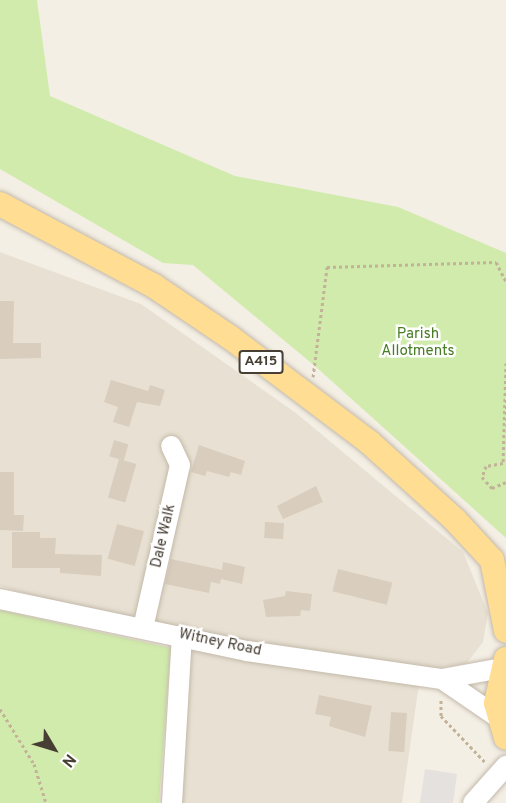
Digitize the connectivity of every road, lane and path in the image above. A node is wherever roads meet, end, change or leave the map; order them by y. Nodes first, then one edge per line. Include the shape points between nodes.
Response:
1 (0, 204) edge
2 (506, 282) edge
3 (506, 363) edge
4 (301, 393) junction
5 (171, 446) dead end
6 (503, 463) junction
7 (506, 469) edge
8 (506, 482) edge
9 (499, 565) edge
10 (0, 599) edge
11 (143, 628) junction
12 (506, 630) edge
13 (182, 635) junction
14 (504, 663) edge
15 (442, 680) junction
16 (0, 709) edge
17 (502, 728) edge
18 (502, 771) edge
19 (46, 803) edge
20 (172, 803) edge
21 (473, 803) edge

1 - 4 main road, A415 via 154,286
2 - 4 path via 496,262 327,267 314,376
3 - 6 path
4 - 9 main road, A415 via 369,442
5 - 11 street, Dale Walk via 180,465
6 - 7 path
6 - 8 path via 486,466 482,477 492,488
9 - 12 main road, A415
10 - 11 street, Witney Road
11 - 13 street, Witney Road
13 - 15 street, Witney Road via 247,651
13 - 20 street
14 - 15 street, Witney Road
14 - 17 main road via 497,688
15 - 17 street, Witney Road
15 - 18 path via 441,716
16 - 19 path via 34,764
18 - 21 street

